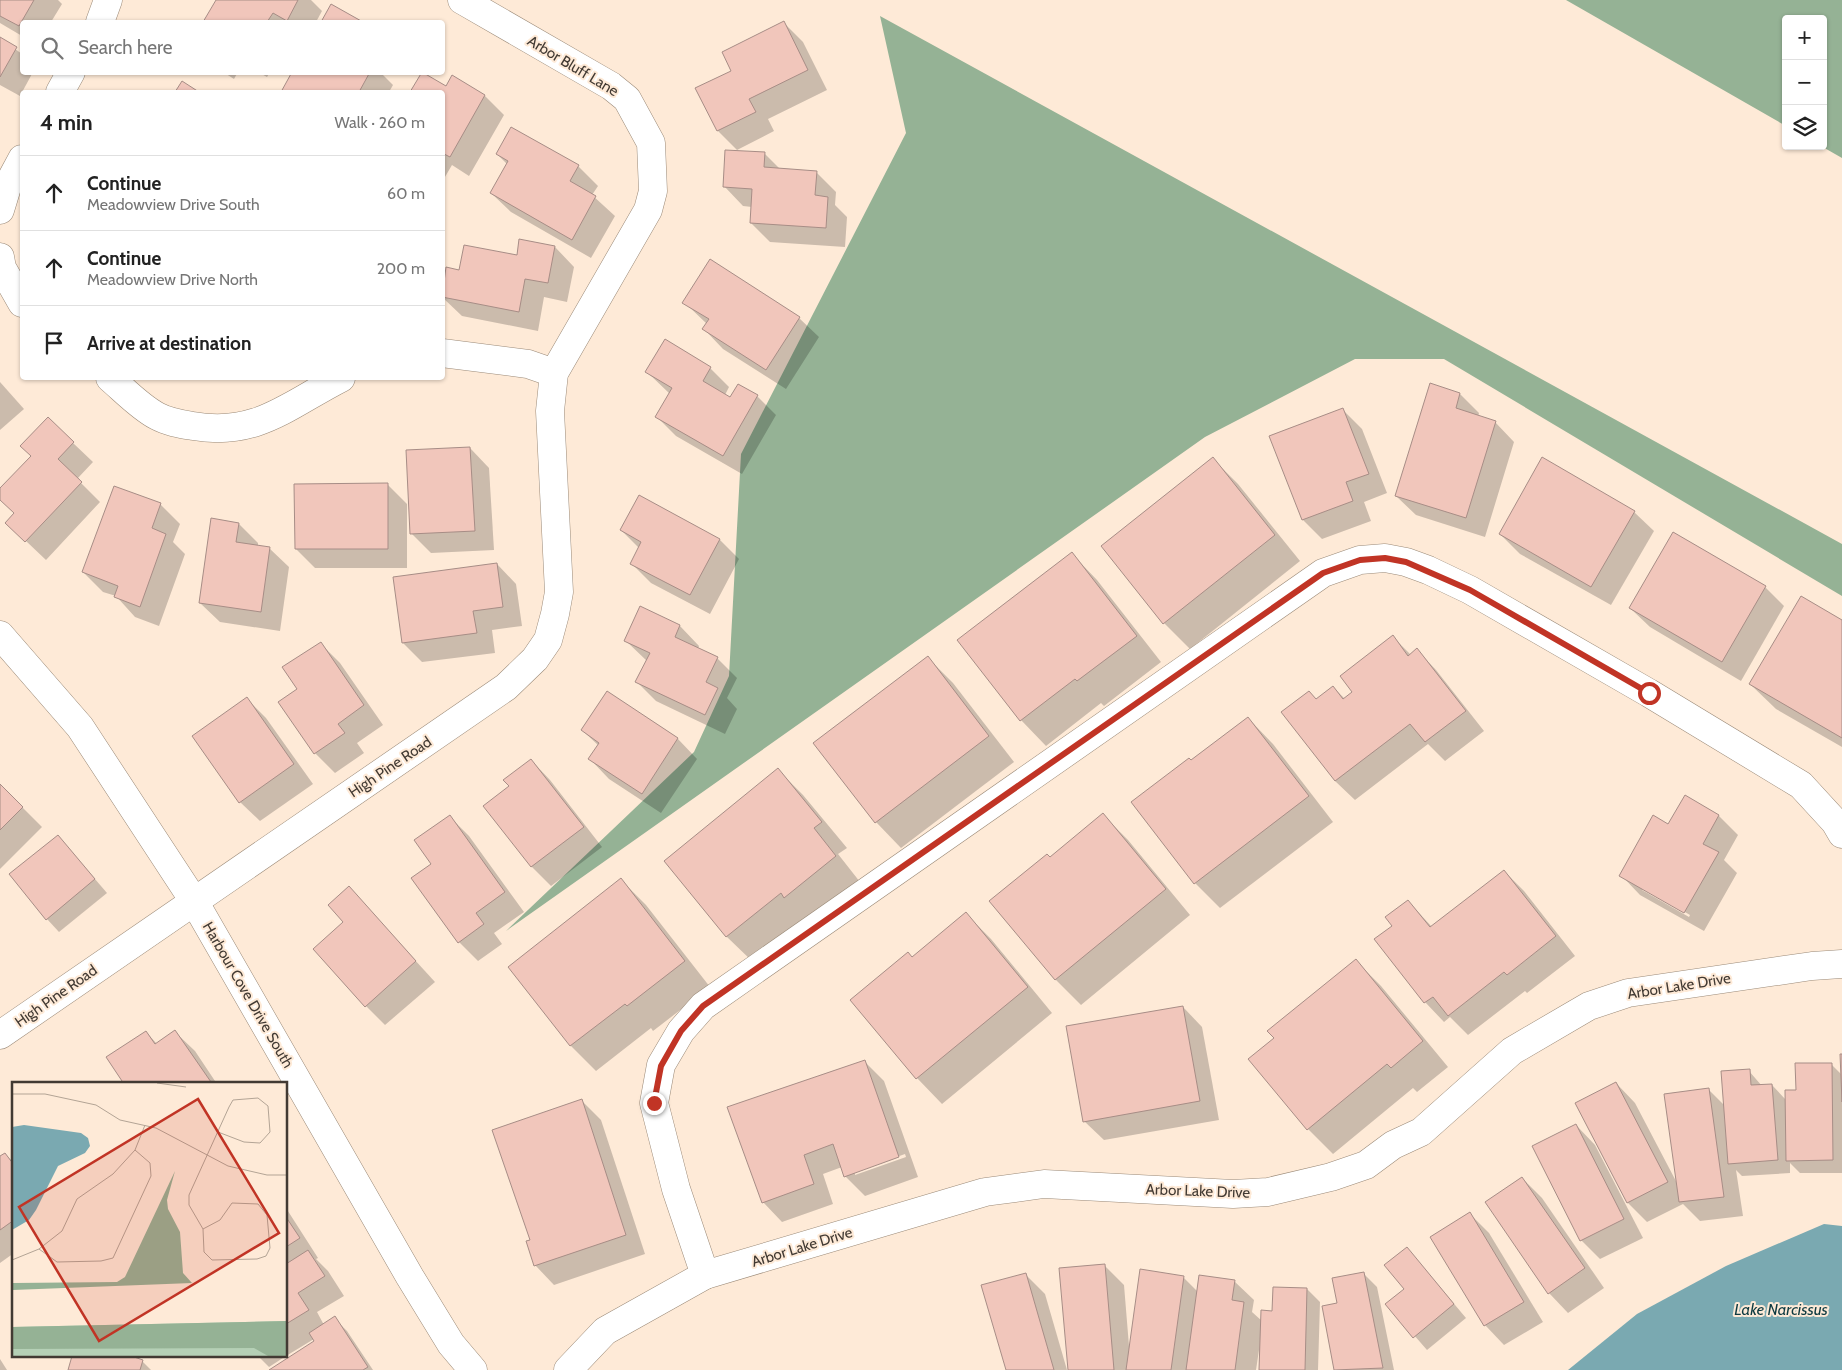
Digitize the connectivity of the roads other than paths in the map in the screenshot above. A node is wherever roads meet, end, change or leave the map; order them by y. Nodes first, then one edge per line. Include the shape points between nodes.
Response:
1 (108, 0) edge
2 (462, 0) edge
3 (101, 20) edge
4 (69, 75) edge
5 (61, 90) edge
6 (20, 163) edge
7 (0, 210) edge
8 (0, 257) edge
9 (20, 300) edge
10 (445, 354) edge
11 (554, 373) junction
12 (112, 380) edge
13 (336, 380) edge
14 (0, 635) edge
15 (1842, 834) edge
16 (194, 901) junction
17 (1842, 964) edge
18 (0, 1035) edge
19 (706, 1275) junction
20 (473, 1370) edge
21 (568, 1370) edge

1 - 3 street
2 - 11 street, Arbor Bluff Lane via 611,86 627,99 651,143 653,191 648,210
4 - 5 street
6 - 7 street via 7,187
8 - 9 street via 2,268
10 - 11 street via 528,364
11 - 16 street, High Pine Road via 550,450 559,592 548,640 535,659 506,687
12 - 13 street via 156,416 216,430 261,421
14 - 16 street, Harbour Cove Drive South via 80,727
15 - 19 street via 1801,785 1470,590 1406,562 1385,558 1360,560 1323,573 703,1006 681,1031 661,1066 654,1103 676,1189
16 - 18 street, High Pine Road
16 - 20 street, Harbour Cove Drive South via 410,1276 451,1344
17 - 19 street, Arbor Lake Drive via 1628,992 1589,1006 1512,1051 1421,1132 1366,1165 1331,1177 1268,1192 1044,1184 985,1192
19 - 21 street, Arbor Lake Drive via 605,1331

